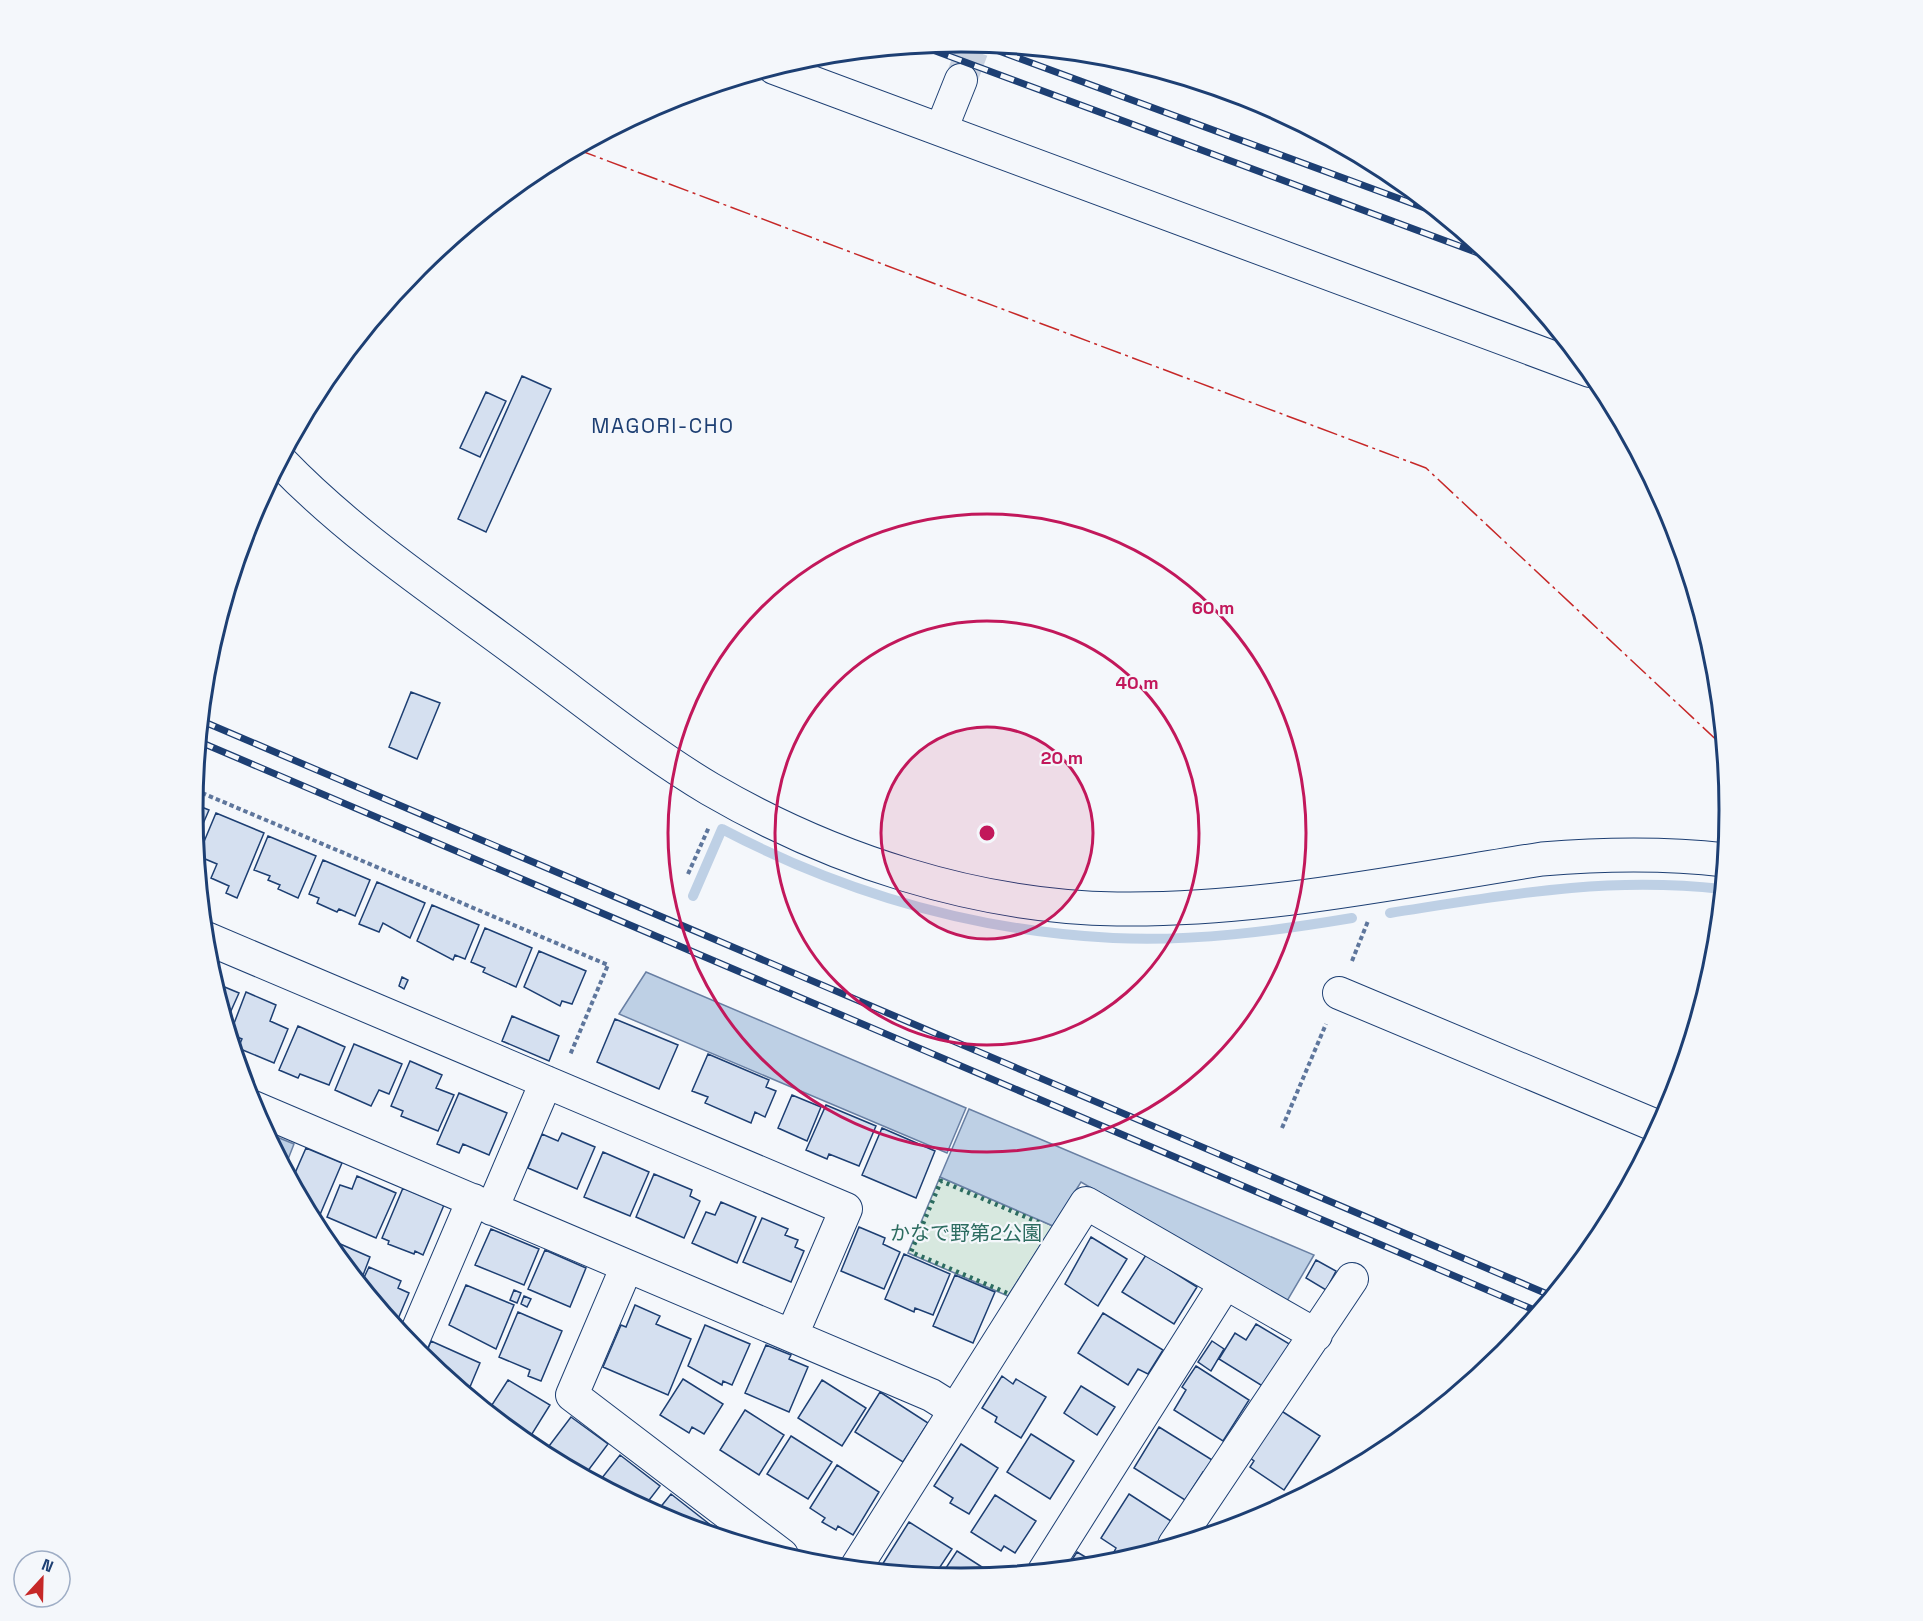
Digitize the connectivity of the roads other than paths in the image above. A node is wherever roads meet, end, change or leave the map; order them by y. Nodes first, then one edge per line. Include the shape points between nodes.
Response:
1 (787, 73) edge
2 (961, 81) tunnel mouth
3 (940, 130) junction
4 (1575, 365) edge
5 (286, 467) edge
6 (1718, 859) edge
7 (215, 942) edge
8 (1339, 993) dead end
9 (551, 1084) junction
10 (266, 1113) edge
11 (1651, 1124) edge
12 (482, 1204) junction
13 (627, 1266) junction
14 (1352, 1279) dead end
15 (1225, 1284) junction
16 (416, 1335) edge
17 (792, 1335) junction
18 (1316, 1335) junction
19 (955, 1410) junction
20 (1180, 1536) edge
21 (767, 1543) edge
22 (860, 1561) edge
23 (1049, 1563) edge

1 - 3 street
2 - 3 street
3 - 4 street
5 - 6 street via 391,557 664,760 725,797 804,837 905,873 1009,898 1115,909 1257,903 1590,855 1685,855
7 - 9 street
8 - 11 street
9 - 12 street
9 - 17 street via 846,1209
10 - 12 street
12 - 13 street
12 - 16 street
13 - 17 street
13 - 21 street via 572,1395
14 - 18 street
15 - 18 street
15 - 19 street via 1086,1203
15 - 23 street
17 - 19 street via 931,1395
18 - 20 street
19 - 22 street

